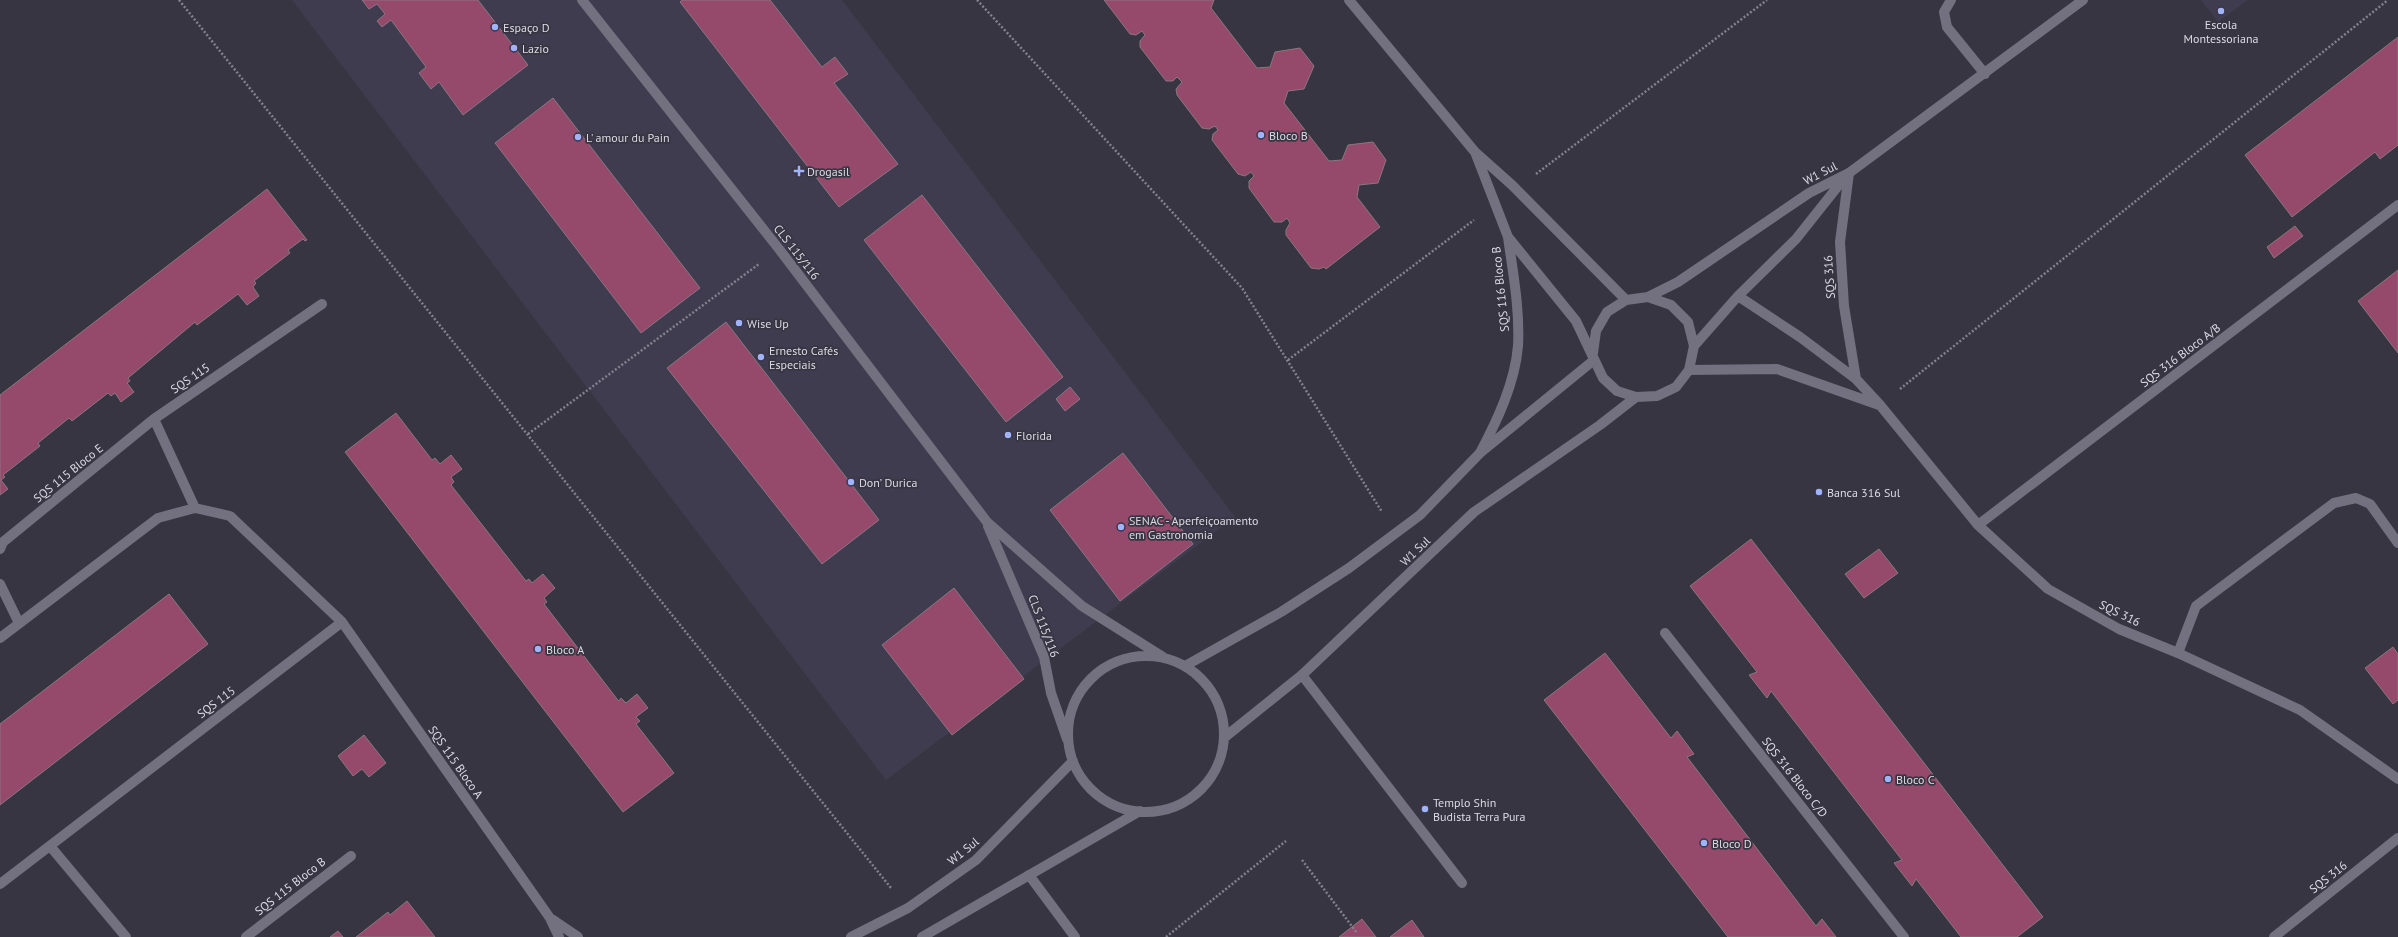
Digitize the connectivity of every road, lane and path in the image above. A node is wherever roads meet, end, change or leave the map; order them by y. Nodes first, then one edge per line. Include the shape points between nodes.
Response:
1 (180, 0) edge
2 (582, 0) edge
3 (978, 0) edge
4 (1349, 0) edge
5 (1951, 0) edge
6 (2083, 0) edge
7 (2388, 0) edge
8 (1985, 74) junction
9 (1475, 152) junction
10 (1849, 173) junction
11 (2398, 205) edge
12 (1508, 236) junction
13 (779, 249) junction
14 (1738, 296) junction
15 (1648, 297) junction
16 (1626, 300) junction
17 (322, 304) dead end
18 (1694, 346) junction
19 (1594, 357) junction
20 (1689, 370) junction
21 (1856, 379) junction
22 (1636, 397) junction
23 (1880, 405) junction
24 (154, 419) junction
25 (528, 434) junction
26 (1480, 453) junction
27 (195, 508) junction
28 (987, 522) junction
29 (1978, 525) junction
30 (1395, 534) junction
31 (2398, 542) edge
32 (0, 549) edge
33 (0, 584) edge
34 (342, 622) junction
35 (19, 623) junction
36 (1665, 633) dead end
37 (0, 638) edge
38 (2178, 653) junction
39 (1163, 658) junction
40 (1184, 666) junction
41 (1302, 675) junction
42 (1225, 737) junction
43 (1068, 743) junction
44 (1073, 761) junction
45 (2398, 779) edge
46 (1140, 811) junction
47 (2398, 838) edge
48 (1286, 842) dead end
49 (50, 846) junction
50 (351, 856) dead end
51 (1302, 860) dead end
52 (1029, 875) junction
53 (1462, 883) dead end
54 (0, 884) edge
55 (908, 908) junction
56 (550, 918) junction
57 (1357, 933) dead end
58 (126, 937) edge
59 (246, 937) edge
60 (559, 937) edge
61 (578, 937) edge
62 (851, 937) edge
63 (922, 937) edge
64 (1075, 937) edge
65 (1166, 937) edge
66 (1904, 937) edge
67 (2274, 937) edge

1 - 25 path
2 - 13 street, CLS 115/116
3 - 30 path via 1242,288
4 - 9 street, SQS 116 Bloco B
5 - 8 street via 1944,12 1947,27
6 - 8 street
7 - 23 path
8 - 10 street
9 - 12 street, SQS 116 Bloco B
9 - 16 street, SQS 116 Bloco B via 1512,185
10 - 14 street, W1 Sul via 1796,239
10 - 15 street, W1 Sul via 1808,193 1678,282
10 - 21 street, SQS 316 via 1840,242 1844,306
11 - 29 street, SQS 316 Bloco A/B
12 - 19 street, SQS 116 Bloco B via 1576,321
12 - 26 street, SQS 116 Bloco B via 1518,320 1518,347 1501,409
13 - 25 path
13 - 28 street, CLS 115/116
14 - 18 street, W1 Sul
14 - 21 street, SQS 316 via 1800,337
15 - 16 street
15 - 18 street via 1671,305 1688,322
16 - 19 street via 1607,312 1596,331
17 - 24 street, SQS 115
18 - 20 street
19 - 22 street via 1603,378 1617,391
19 - 26 street, W1 Sul
20 - 22 street via 1670,390 1657,396
20 - 23 street via 1777,369
21 - 23 street, SQS 316
22 - 41 street, W1 Sul via 1474,512
23 - 29 street, SQS 316
24 - 27 street
24 - 32 street, SQS 115 Bloco E via 3,542
25 - 55 path
26 - 30 street, W1 Sul via 1420,515
27 - 34 street via 230,516
27 - 35 street via 158,518
28 - 39 street, CLS 115/116 via 1082,606
28 - 43 street, CLS 115/116 via 1044,657 1051,693
29 - 38 street, SQS 316 via 2048,589 2119,629
30 - 40 street, W1 Sul via 1349,568 1281,612
31 - 38 street via 2370,504 2356,498 2334,503 2196,606
33 - 35 street
34 - 49 street, SQS 115
34 - 56 street, SQS 115 Bloco A
35 - 37 street
36 - 66 street, SQS 316 Bloco C/D
38 - 45 street, SQS 316 via 2300,710
39 - 40 street
39 - 43 street via 1133,657 1105,667 1083,687 1070,714
40 - 42 street via 1202,679 1215,695 1222,715
41 - 42 street, W1 Sul
41 - 53 street
42 - 46 street via 1217,768 1198,792 1171,808
43 - 44 street, CLS 115/116
44 - 46 street, CLS 115/116 via 1088,787 1111,804
44 - 55 street, W1 Sul via 976,860
46 - 52 street
47 - 67 street, SQS 316
48 - 65 path
49 - 54 street, SQS 115
49 - 58 street
50 - 59 street, SQS 115 Bloco B
51 - 57 path
52 - 63 street
52 - 64 street
55 - 62 street, W1 Sul
56 - 60 street, SQS 115 Bloco A
56 - 61 street, SQS 115 Bloco A

